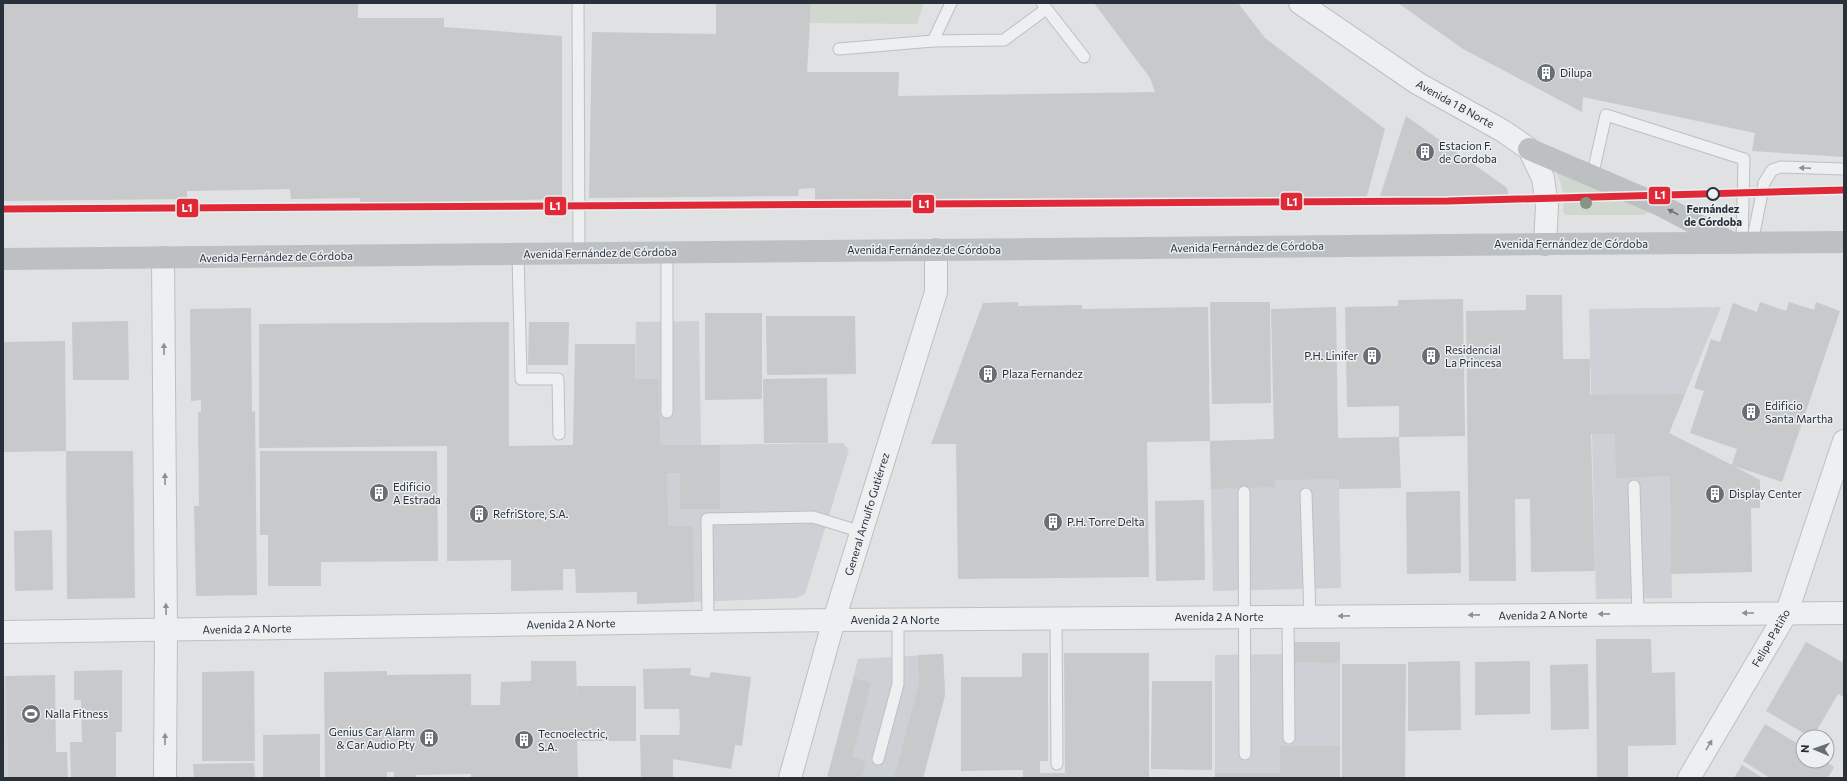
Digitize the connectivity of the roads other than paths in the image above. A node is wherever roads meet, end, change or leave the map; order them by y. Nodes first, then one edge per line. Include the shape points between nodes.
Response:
1 (578, 3) edge
2 (950, 3) edge
3 (1300, 3) edge
4 (1044, 6) edge
5 (933, 41) junction
6 (839, 49) dead end
7 (1084, 57) dead end
8 (1529, 149) junction
9 (1844, 169) edge
10 (1592, 177) junction
11 (1844, 242) edge
12 (1742, 243) junction
13 (1545, 244) junction
14 (936, 250) junction
15 (667, 252) junction
16 (578, 253) junction
17 (518, 254) junction
18 (163, 258) junction
19 (3, 259) edge
20 (667, 412) dead end
21 (559, 434) dead end
22 (1844, 441) edge
23 (1634, 486) dead end
24 (1244, 492) dead end
25 (1306, 494) dead end
26 (862, 532) junction
27 (1787, 612) junction
28 (1844, 613) edge
29 (1638, 614) junction
30 (1245, 617) junction
31 (1288, 617) junction
32 (1310, 617) junction
33 (1056, 619) junction
34 (834, 620) junction
35 (898, 620) junction
36 (708, 622) junction
37 (166, 630) junction
38 (3, 632) edge
39 (1289, 738) dead end
40 (1245, 754) dead end
41 (878, 759) dead end
42 (1057, 764) dead end
43 (165, 778) edge
44 (790, 778) edge
45 (1688, 778) edge

1 - 16 lane
2 - 5 lane
3 - 8 street, Avenida 1 B Norte via 1416,83 1504,131
4 - 5 lane via 1004,40
4 - 7 lane
5 - 6 lane
8 - 10 main road
8 - 13 street, Avenida 1 B Norte via 1543,178 1547,206
9 -> 12 lane via 1781,167 1772,170 1764,183
12 -> 10 main road
10 - 12 lane via 1606,115 1744,159
11 - 12 main road, Avenida Fernández de Córdoba
12 - 13 main road, Avenida Fernández de Córdoba
13 - 14 main road, Avenida Fernández de Córdoba
14 - 15 main road, Avenida Fernández de Córdoba
14 - 26 street, General Arnulfo Gutiérrez via 936,292
15 - 16 main road, Avenida Fernández de Córdoba
15 - 20 lane
16 - 17 main road, Avenida Fernández de Córdoba
17 - 18 main road, Avenida Fernández de Córdoba
17 - 21 lane via 521,379 558,379
18 - 19 main road, Avenida Fernández de Córdoba
37 -> 18 street
22 - 27 street, Felipe Patiño
23 - 29 lane
24 - 30 lane
25 - 32 lane
26 - 34 street, General Arnulfo Gutiérrez
26 - 36 lane via 813,517 707,519
27 - 28 street, Avenida 2 A Norte
27 -> 29 street, Avenida 2 A Norte
45 -> 27 street, Felipe Patiño
29 -> 32 street, Avenida 2 A Norte
30 - 31 street, Avenida 2 A Norte
30 - 33 street, Avenida 2 A Norte
30 - 40 lane
31 - 32 street, Avenida 2 A Norte
31 - 39 lane
33 - 35 street, Avenida 2 A Norte
33 - 42 lane
34 - 35 street, Avenida 2 A Norte
34 - 36 street, Avenida 2 A Norte
34 - 44 street, General Arnulfo Gutiérrez
35 - 41 lane via 898,684
36 - 37 street, Avenida 2 A Norte
37 - 38 street, Avenida 2 A Norte
43 -> 37 street

